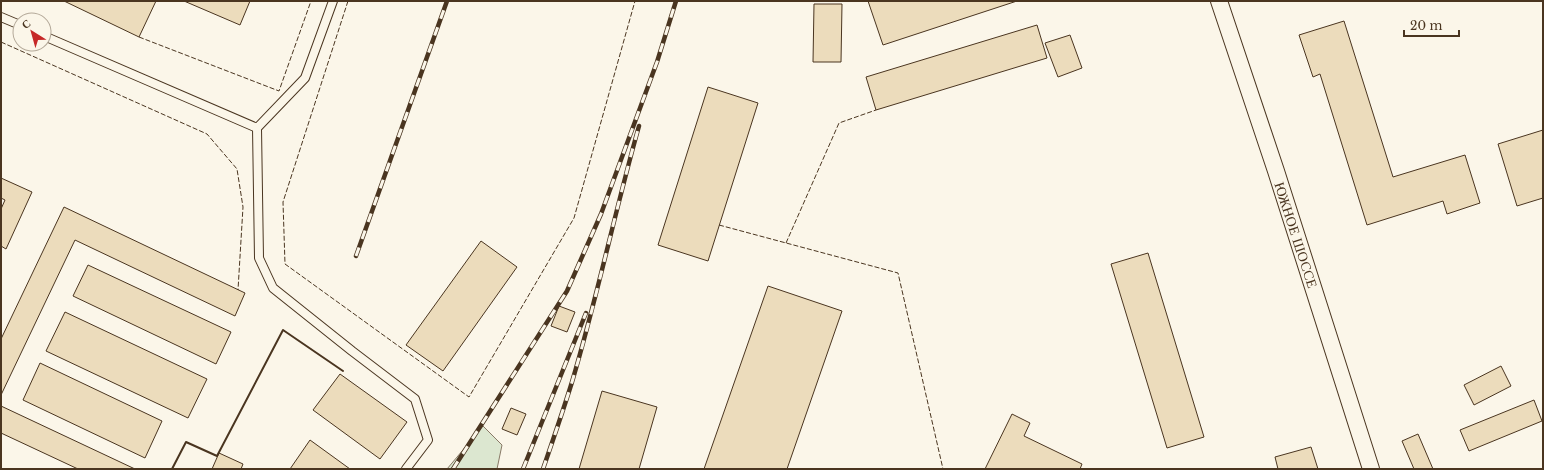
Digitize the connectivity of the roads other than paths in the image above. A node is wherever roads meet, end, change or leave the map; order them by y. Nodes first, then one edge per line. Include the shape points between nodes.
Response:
1 (333, 1) edge
2 (1219, 1) edge
3 (1, 17) edge
4 (12, 22) edge
5 (52, 39) edge
6 (257, 128) junction
7 (406, 469) edge
8 (1371, 469) edge

1 - 6 lane via 305,78
2 - 8 street, ЮЖНОЕ ШОССЕ
3 - 4 lane
5 - 6 lane
6 - 7 lane via 259,258 273,288 414,399 428,440

